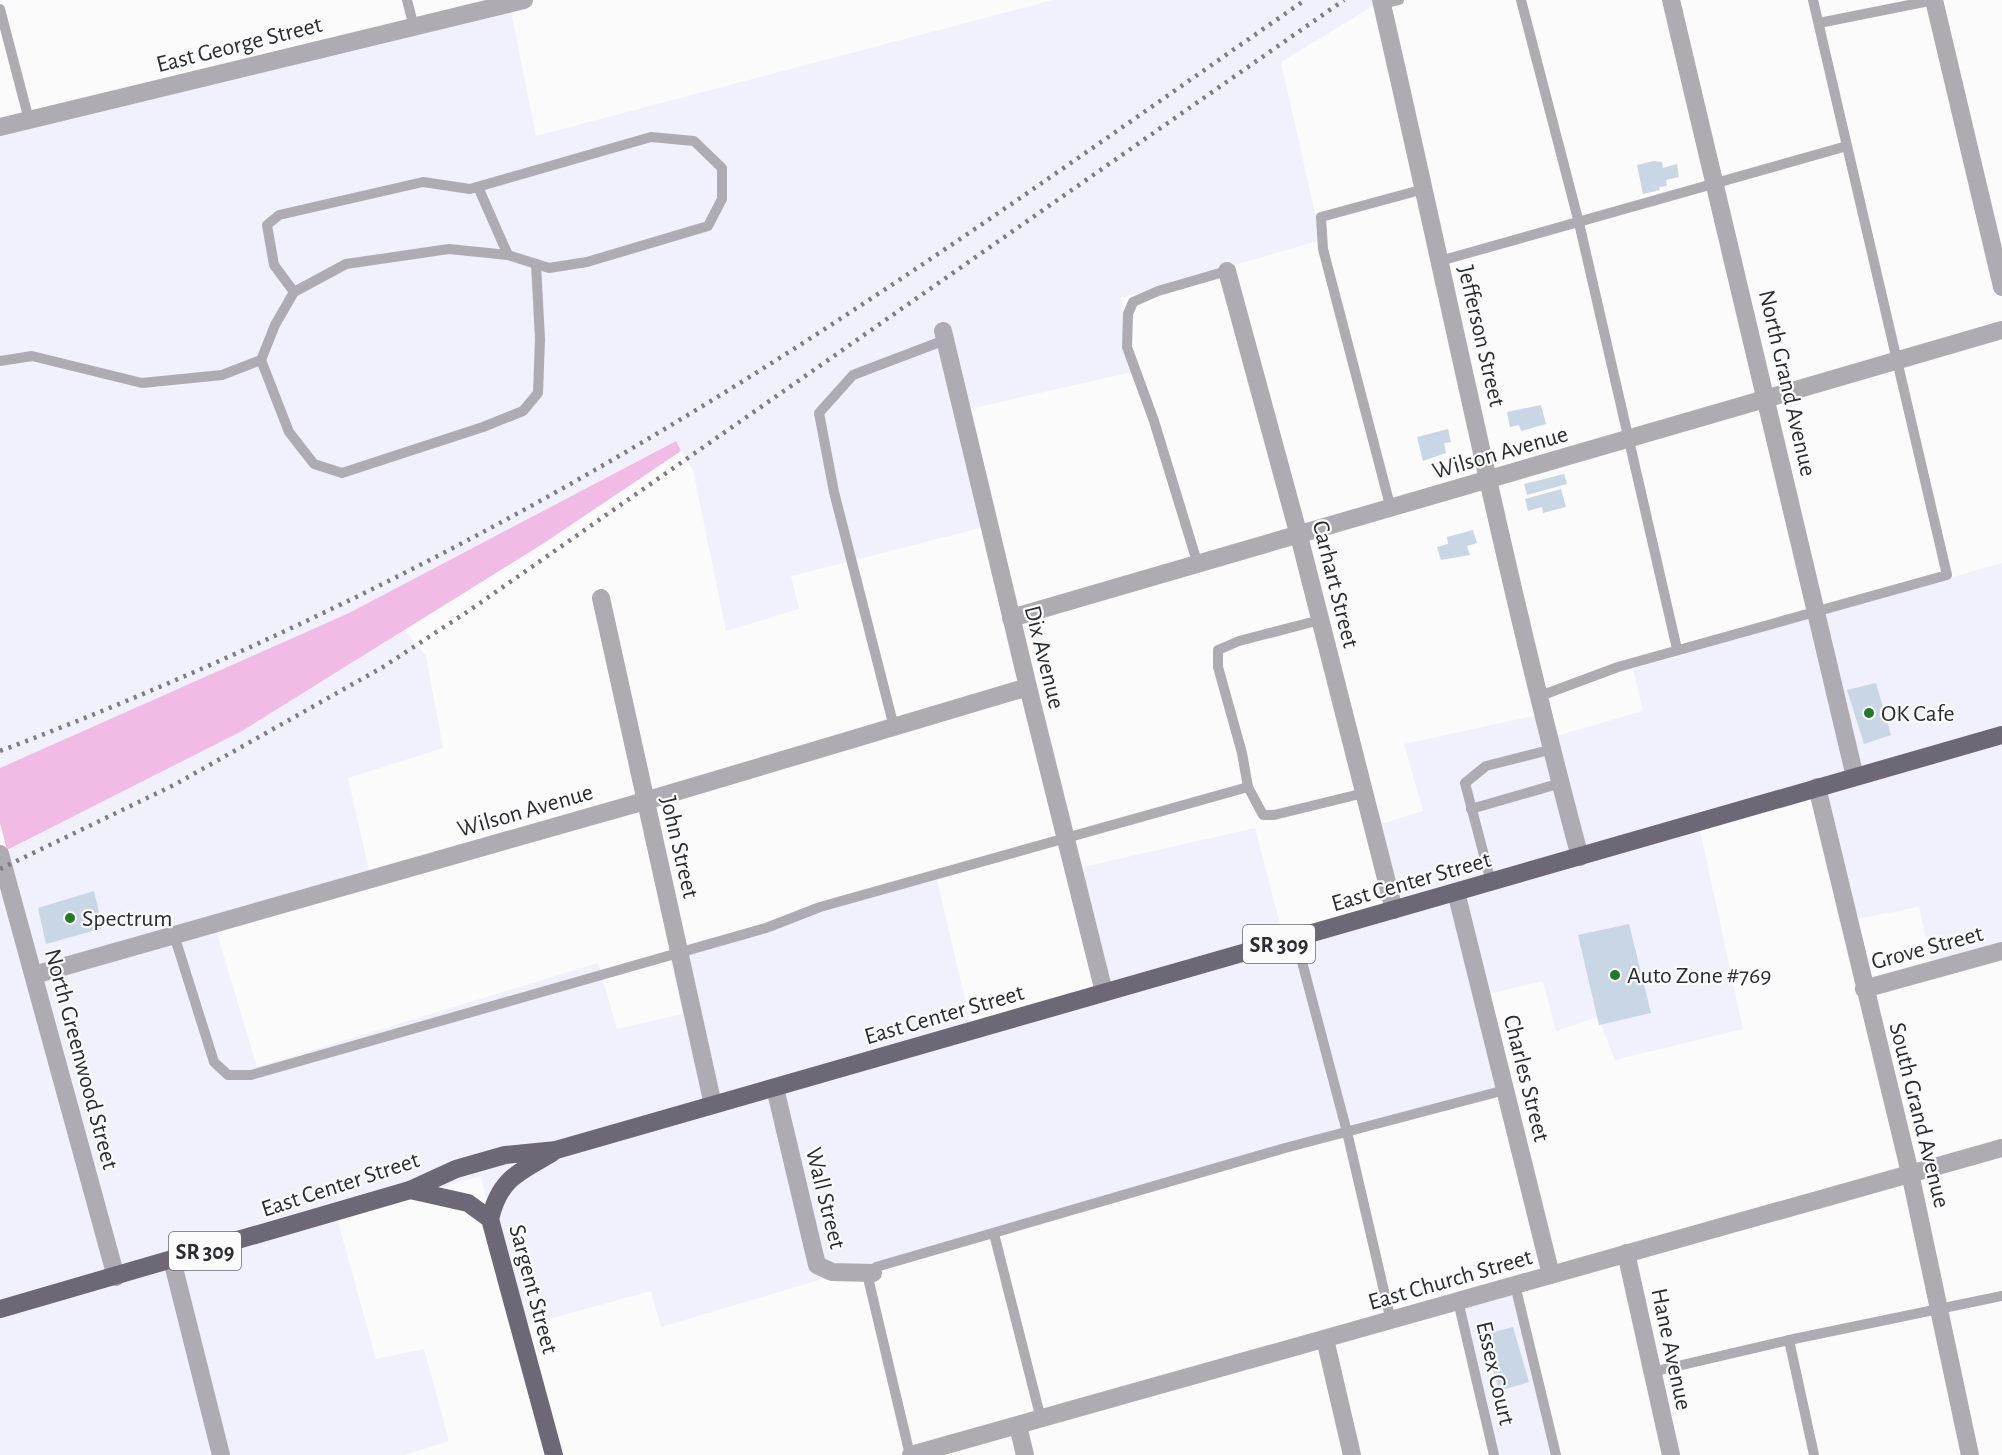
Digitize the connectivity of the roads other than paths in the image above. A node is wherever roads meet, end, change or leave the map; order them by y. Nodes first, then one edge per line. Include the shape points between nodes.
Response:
1 (407, 0) edge
2 (524, 0) edge
3 (1521, 0) edge
4 (1671, 0) edge
5 (1813, 0) edge
6 (1934, 0) edge
7 (1387, 1) edge
8 (0, 9) edge
9 (1819, 23) junction
10 (414, 27) junction
11 (29, 120) junction
12 (0, 127) edge
13 (1847, 146) junction
14 (1715, 182) junction
15 (478, 187) junction
16 (1424, 189) junction
17 (1579, 223) junction
18 (508, 255) junction
19 (1440, 261) junction
20 (536, 264) junction
21 (1227, 271) joint
22 (2002, 287) edge
23 (294, 292) junction
24 (2002, 330) edge
25 (944, 335) joint
26 (261, 360) junction
27 (0, 361) edge
28 (1895, 362) junction
29 (1767, 399) junction
30 (1628, 439) junction
31 (1490, 479) junction
32 (1391, 509) junction
33 (1299, 536) junction
34 (1198, 565) junction
35 (601, 598) dead end
36 (1817, 612) junction
37 (1011, 618) junction
38 (1320, 620) junction
39 (1677, 649) junction
40 (1028, 687) junction
41 (1540, 696) junction
42 (894, 727) junction
43 (2002, 735) edge
44 (1553, 749) junction
45 (1855, 777) junction
46 (1561, 783) junction
47 (1248, 787) junction
48 (1817, 788) junction
49 (1364, 793) junction
50 (645, 801) junction
51 (1471, 809) junction
52 (1066, 840) junction
53 (0, 854) edge
54 (1580, 857) junction
55 (1491, 882) junction
56 (1456, 892) junction
57 (1394, 910) junction
58 (174, 935) junction
59 (1296, 939) junction
60 (2002, 951) edge
61 (678, 952) junction
62 (34, 975) junction
63 (1864, 989) junction
64 (1104, 992) junction
65 (775, 1088) junction
66 (1505, 1090) junction
67 (713, 1105) junction
68 (1347, 1132) junction
69 (2002, 1149) edge
70 (556, 1150) junction
71 (1910, 1173) junction
72 (410, 1190) junction
73 (490, 1219) junction
74 (994, 1234) junction
75 (1626, 1253) junction
76 (172, 1260) junction
77 (873, 1273) junction
78 (1551, 1275) junction
79 (116, 1277) junction
80 (1515, 1285) junction
81 (2002, 1296) edge
82 (1458, 1301) junction
83 (1939, 1308) junction
84 (0, 1309) edge
85 (1391, 1321) junction
86 (1325, 1339) junction
87 (1789, 1340) junction
88 (1652, 1372) junction
89 (1041, 1419) junction
90 (1018, 1425) junction
91 (221, 1455) edge
92 (554, 1455) edge
93 (910, 1455) edge
94 (1025, 1455) edge
95 (1352, 1455) edge
96 (1494, 1455) edge
97 (1556, 1455) edge
98 (1671, 1455) edge
99 (1814, 1455) edge
100 (1970, 1455) edge

1 - 10 lane
2 - 10 street, East George Street
3 - 17 lane
4 - 14 street, North Grand Avenue
5 - 9 lane
6 - 9 lane
6 - 22 street
7 - 16 street, Jefferson Street
8 - 11 lane
9 - 13 lane
10 - 11 street, East George Street
11 - 12 street, East George Street
13 - 14 lane
13 - 28 lane
14 - 17 lane
14 - 29 street, North Grand Avenue
15 - 18 lane
15 - 20 lane via 651,137 694,141 722,168 722,199 708,226 587,262 549,268
15 - 23 lane via 423,182 279,215 267,225 274,265
16 - 19 street, Jefferson Street
16 - 32 lane via 1321,217 1323,249
17 - 19 lane
17 - 30 lane
18 - 20 lane
18 - 23 lane via 450,249 346,264
19 - 31 street, Jefferson Street
20 - 26 lane via 538,393 523,411 483,427 342,473 314,464 289,432
21 - 33 street, Carhart Street
21 - 34 lane via 1158,291 1133,302 1128,314 1126,347 1154,421
23 - 26 lane
24 - 28 street, Wilson Avenue
25 - 37 street, Dix Avenue
25 - 42 lane via 853,375 819,413 834,492
26 - 27 lane via 222,375 142,383 32,356
28 - 29 street, Wilson Avenue
28 - 36 lane via 1947,575
29 - 30 street, Wilson Avenue
29 - 36 street, North Grand Avenue
30 - 31 street, Wilson Avenue
30 - 39 lane
31 - 32 street, Wilson Avenue
31 - 41 street, Jefferson Street
32 - 33 street, Wilson Avenue
33 - 34 street, Wilson Avenue
33 - 38 street, Carhart Street
34 - 37 street, Wilson Avenue
35 - 50 street, John Street
36 - 39 lane
36 - 45 street, North Grand Avenue
37 - 40 street, Dix Avenue
38 - 47 lane via 1218,650 1218,667
38 - 49 street, Carhart Street
39 - 41 lane via 1618,666
40 - 42 street, Wilson Avenue
40 - 52 street, Dix Avenue
41 - 44 street, Jefferson Street
42 - 50 street, Wilson Avenue
43 - 45 main road, East Center Street / SR 309
44 - 46 street, Jefferson Street
44 - 51 lane via 1486,766 1474,773 1465,783
45 - 48 main road, East Center Street / SR 309
46 - 51 lane
46 - 54 street, Jefferson Street
47 - 49 lane via 1263,815
47 - 52 lane
48 - 54 main road, East Center Street / SR 309
48 - 63 street, South Grand Avenue
49 - 57 street, Carhart Street
50 - 58 street, Wilson Avenue
50 - 61 street, John Street
51 - 55 lane
52 - 61 lane via 820,907 766,928
52 - 64 street, Dix Avenue
53 - 62 street, North Greenwood Street
54 - 55 main road, East Center Street / SR 309
55 - 56 main road, East Center Street / SR 309
56 - 57 main road, East Center Street / SR 309
56 - 66 street, Charles Street
57 - 59 main road, East Center Street / SR 309
58 - 61 lane via 214,1062 228,1075 251,1075
58 - 62 street, Wilson Avenue
59 - 64 main road, East Center Street / SR 309
59 - 68 lane
60 - 63 street, Grove Street
61 - 67 street, John Street
62 - 79 street, North Greenwood Street
63 - 71 street, South Grand Avenue
64 - 65 main road, East Center Street / SR 309
65 - 67 main road, East Center Street / SR 309
65 - 77 street, Wall Street via 817,1265 832,1272
66 - 68 lane
66 - 78 street, Charles Street
67 - 70 main road, East Center Street / SR 309
68 - 74 lane
68 - 85 lane
69 - 71 street, East Church Street
70 - 72 main road, East Center Street / SR 309 via 505,1155
70 - 73 main road, East Center Street / SR 309 via 515,1175 496,1196
71 - 75 street, East Church Street
71 - 83 street, South Grand Avenue
72 - 73 main road, Sargent Street / SR 309 via 468,1203
72 - 76 main road, East Center Street / SR 309
73 - 92 main road, Sargent Street
74 - 77 lane via 876,1267
74 - 89 lane
75 - 78 street, East Church Street
75 - 88 street, Hane Avenue
76 - 79 main road, East Center Street / SR 309
76 - 91 street
77 - 93 lane via 869,1282
78 - 80 street, East Church Street
79 - 84 main road, East Center Street / SR 309
80 - 82 street, East Church Street
80 - 97 lane
81 - 83 lane
82 - 85 street, East Church Street
82 - 96 lane, Essex Court
83 - 87 lane
83 - 100 street, South Grand Avenue
85 - 86 street, East Church Street
86 - 89 street, East Church Street
86 - 95 street
87 - 88 lane
87 - 99 lane
88 - 98 street, Hane Avenue
89 - 90 street, East Church Street
90 - 93 street, East Church Street
90 - 94 street

